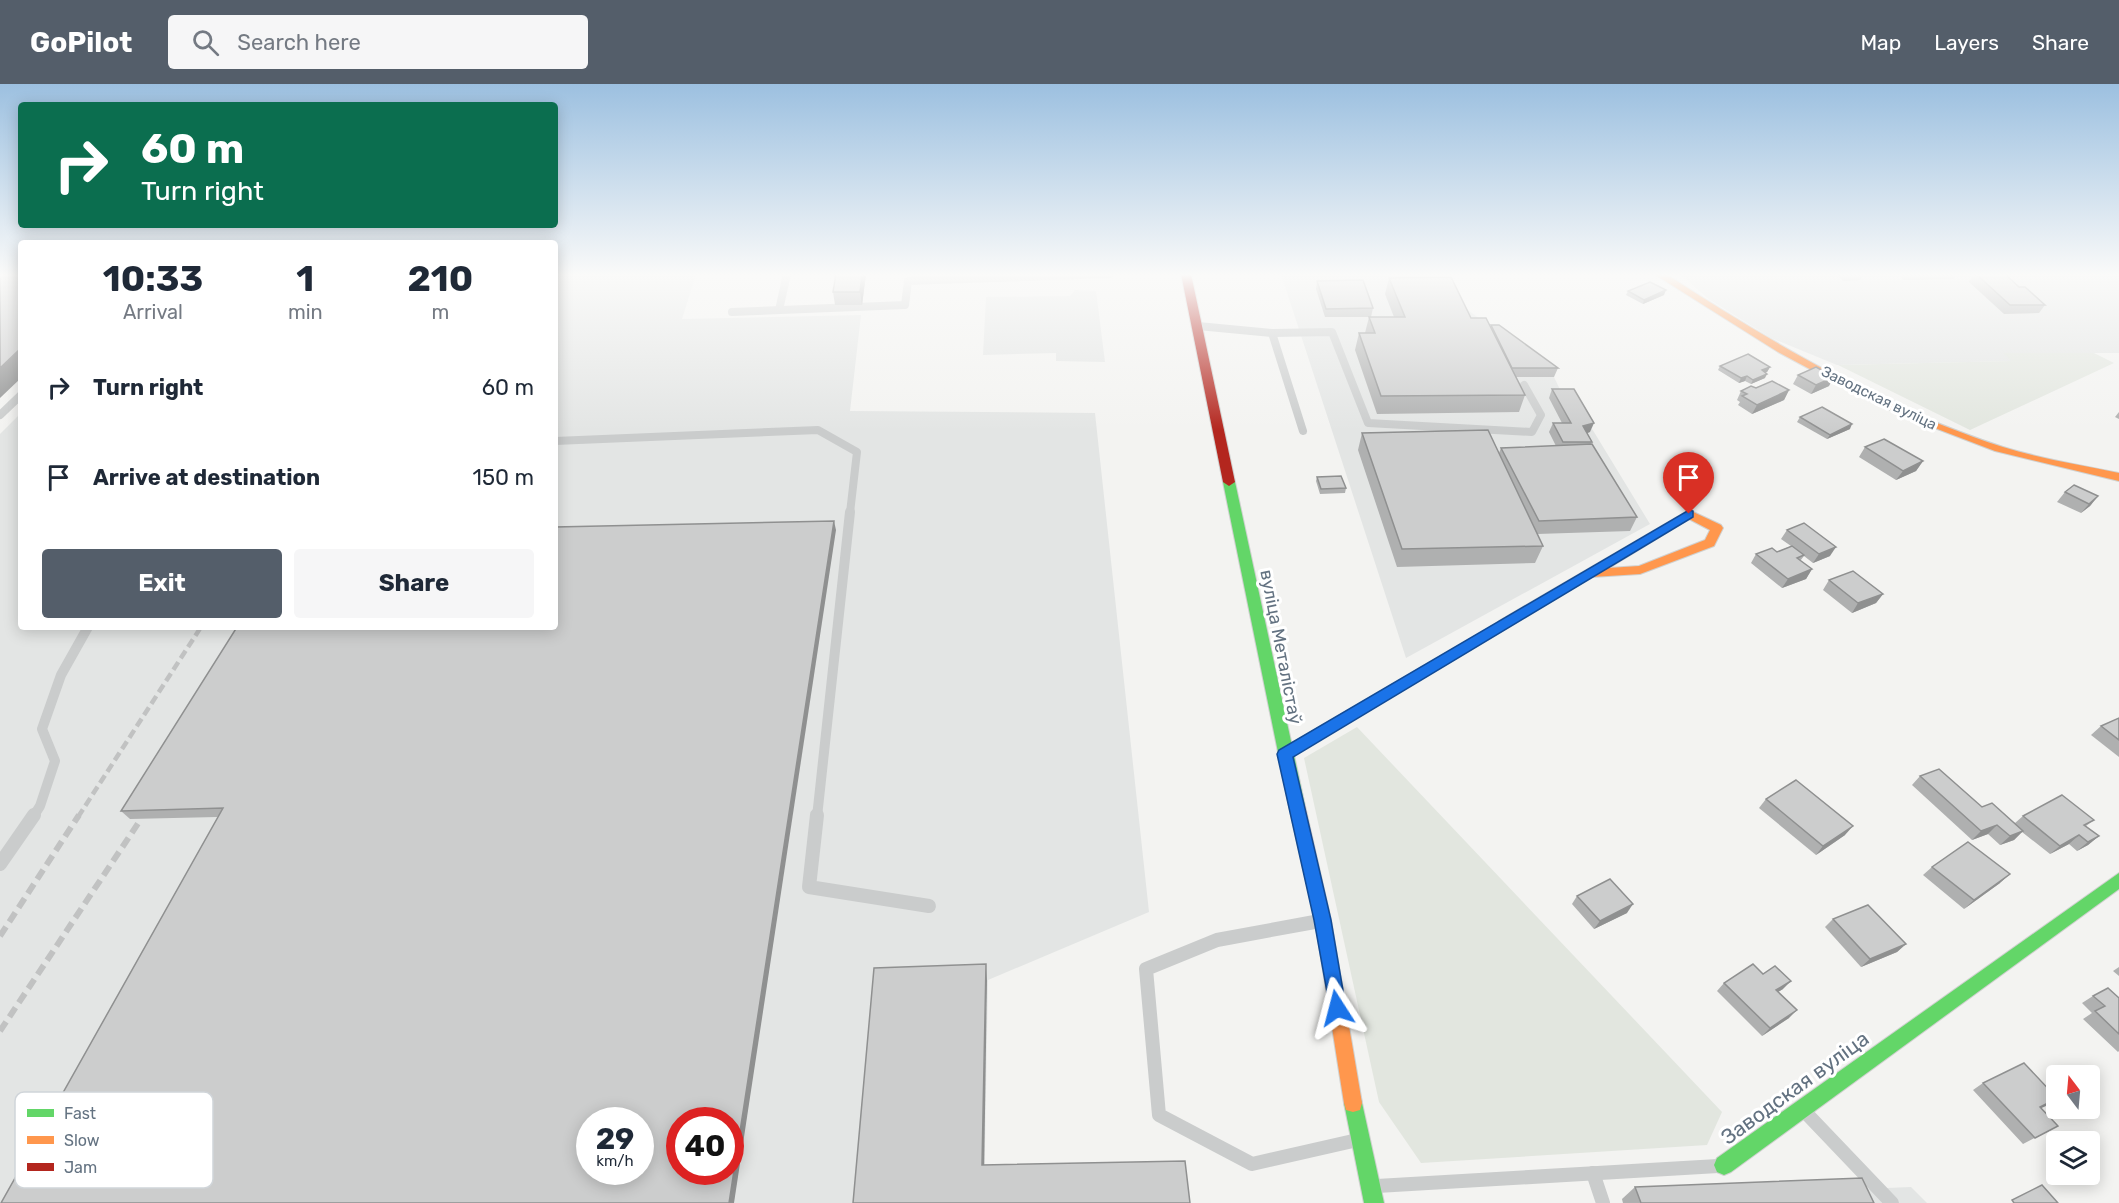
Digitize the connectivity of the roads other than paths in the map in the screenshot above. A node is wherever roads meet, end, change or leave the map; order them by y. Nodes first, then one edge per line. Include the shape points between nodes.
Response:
1 (1198, 326) edge
2 (1200, 326) edge
3 (1737, 326) edge
4 (1272, 333) junction
5 (1524, 385) dead end
6 (18, 398) edge
7 (0, 416) edge
8 (1303, 431) dead end
9 (558, 441) edge
10 (2119, 477) edge
11 (1590, 573) junction
12 (86, 630) edge
13 (1285, 754) junction
14 (0, 864) edge
15 (2119, 880) edge
16 (929, 906) dead end
17 (1323, 920) junction
18 (1802, 1109) junction
19 (1359, 1140) junction
20 (1724, 1165) joint
21 (1593, 1173) junction
22 (1371, 1187) junction
23 (1374, 1203) edge
24 (1603, 1203) edge
25 (1892, 1203) edge

1 - 13 street, вуліца Металістаў
2 - 4 lane
3 - 10 street, Заводская вуліца via 1914,418 2000,450
4 - 5 lane via 1332,332 1368,423 1532,432 1541,415
4 - 8 lane
6 - 7 lane
9 - 16 lane via 818,430 857,452 810,887
11 - 11 street via 1640,570 1674,558 1710,543 1717,528 1689,514
11 - 13 street
12 - 14 lane via 61,675 42,729 55,761 40,806
13 - 17 street, вуліца Металістаў
15 - 18 street, Заводская вуліца
17 - 19 street, вуліца Металістаў
17 - 19 lane via 1217,940 1146,969 1159,1116 1252,1164
18 - 20 street, Заводская вуліца
18 - 25 lane
19 - 22 street, вуліца Металістаў
20 - 21 lane, Заводская вуліца
21 - 22 lane, Заводская вуліца
21 - 24 lane
22 - 23 street, вуліца Металістаў

